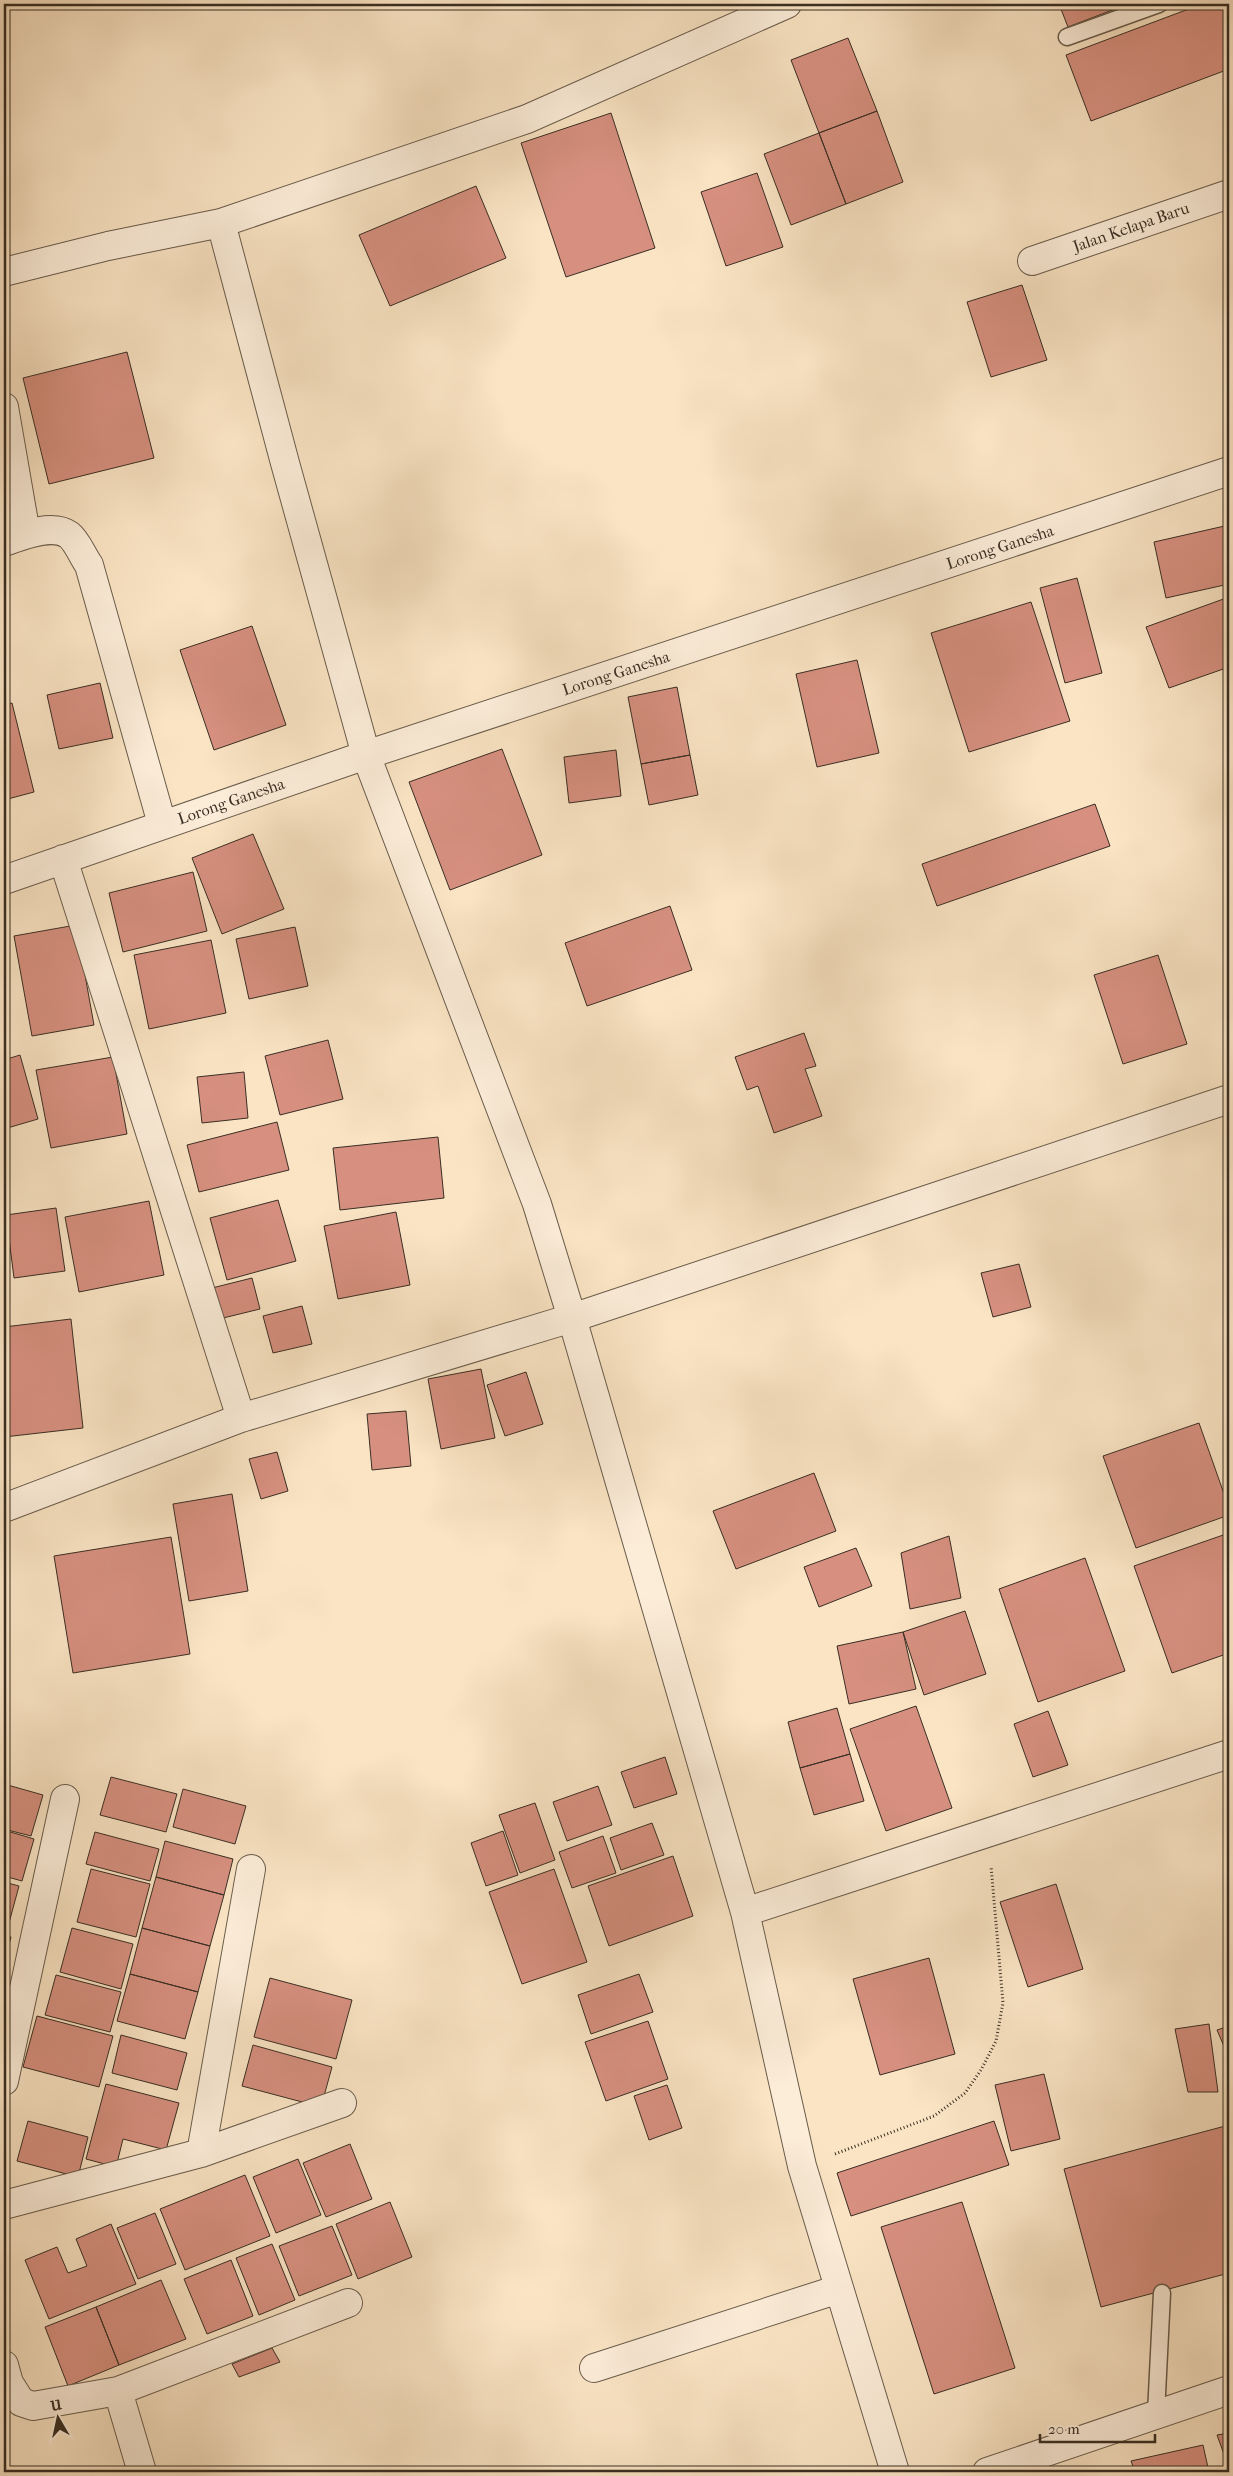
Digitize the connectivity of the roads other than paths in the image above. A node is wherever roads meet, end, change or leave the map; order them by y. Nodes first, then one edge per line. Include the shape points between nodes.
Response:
1 (787, 4) edge
2 (1159, 4) edge
3 (1067, 37) dead end
4 (1229, 194) edge
5 (221, 223) junction
6 (1032, 261) dead end
7 (4, 272) edge
8 (4, 407) edge
9 (1229, 471) edge
10 (15, 538) edge
11 (366, 755) junction
12 (162, 824) junction
13 (64, 859) junction
14 (4, 880) edge
15 (1229, 1099) edge
16 (572, 1318) junction
17 (241, 1418) junction
18 (4, 1508) edge
19 (1229, 1754) edge
20 (65, 1799) dead end
21 (251, 1869) dead end
22 (745, 1912) junction
23 (4, 2081) edge
24 (342, 2103) dead end
25 (201, 2153) junction
26 (4, 2205) edge
27 (839, 2289) junction
28 (1162, 2293) dead end
29 (348, 2303) dead end
30 (4, 2365) edge
31 (594, 2368) dead end
32 (1229, 2390) edge
33 (118, 2391) junction
34 (1156, 2414) junction
35 (142, 2472) edge
36 (895, 2472) edge
37 (987, 2472) edge

1 - 5 street via 527,119
2 - 3 lane
4 - 6 street, Jalan Kelapa Baru
5 - 7 street
5 - 11 street
8 - 10 street
9 - 11 street, Lorong Ganesha
10 - 12 street via 55,530 70,536 88,565
11 - 12 street, Lorong Ganesha
11 - 16 street via 537,1204
12 - 13 street, Lorong Ganesha
13 - 14 street, Lorong Ganesha
13 - 17 street
15 - 16 street
16 - 17 street
16 - 22 street
17 - 18 street
19 - 22 street
20 - 23 street
21 - 25 street
22 - 27 street via 802,2166
24 - 25 street
25 - 26 street
27 - 31 street
27 - 36 street
28 - 34 lane
29 - 33 street
30 - 33 street via 9,2383 21,2402 33,2406
32 - 34 street
33 - 35 street
34 - 37 street

